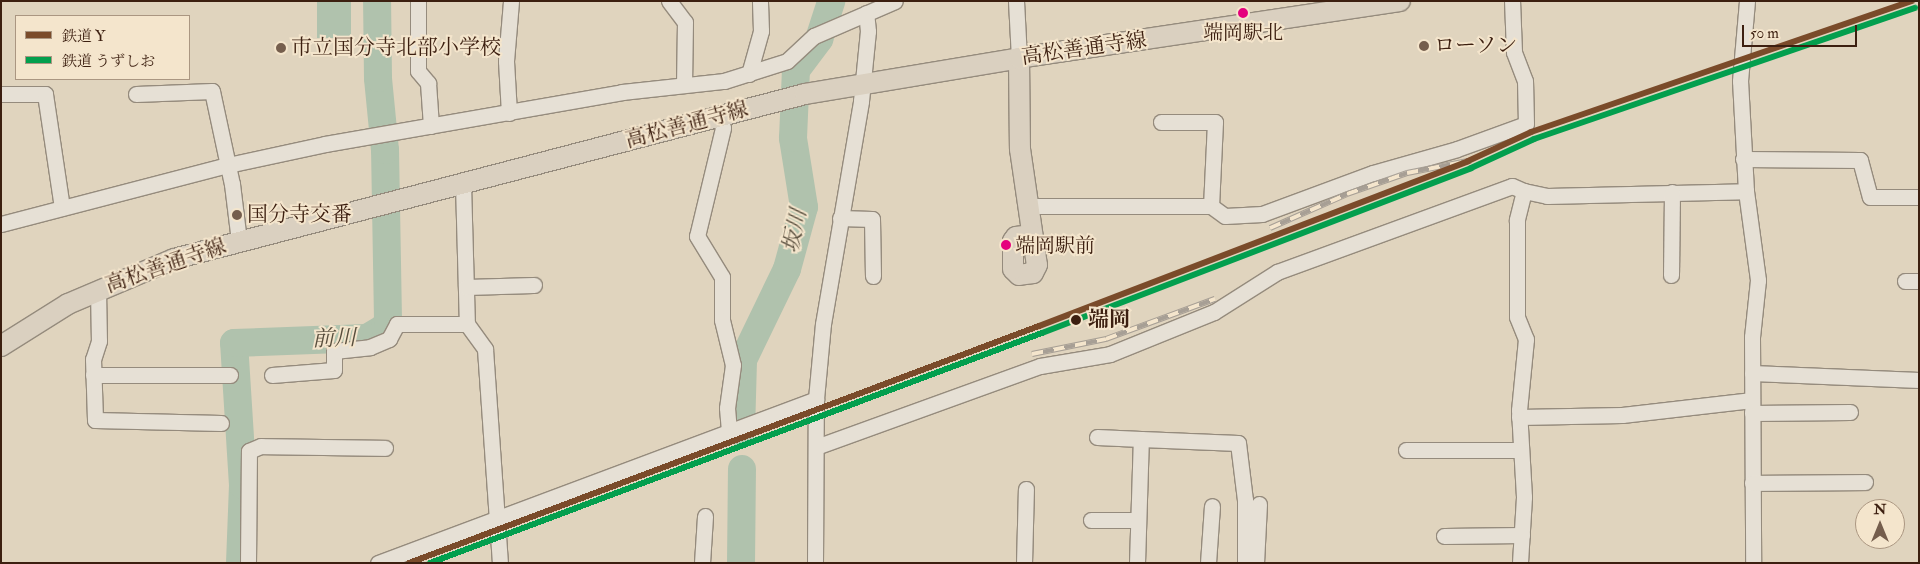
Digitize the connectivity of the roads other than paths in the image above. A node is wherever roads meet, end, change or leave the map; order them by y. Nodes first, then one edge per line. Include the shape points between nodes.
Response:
1 (418, 1) edge
2 (511, 1) edge
3 (669, 1) edge
4 (760, 1) edge
5 (1016, 1) edge
6 (1400, 1) edge
7 (1512, 1) edge
8 (1747, 1) edge
9 (891, 2) edge
10 (866, 13) junction
11 (1018, 58) junction
12 (749, 74) junction
13 (862, 83) junction
14 (684, 84) junction
15 (1, 94) edge
16 (136, 94) dead end
17 (509, 113) junction
18 (720, 116) junction
19 (1161, 122) dead end
20 (430, 126) junction
21 (1743, 160) junction
22 (228, 165) junction
23 (463, 184) junction
24 (1524, 190) junction
25 (1746, 191) junction
26 (1672, 192) junction
27 (1919, 197) edge
28 (1027, 206) junction
29 (1211, 206) junction
30 (62, 208) junction
31 (840, 218) junction
32 (1, 224) edge
33 (1032, 235) dead end
34 (239, 241) junction
35 (1671, 275) dead end
36 (873, 276) dead end
37 (534, 285) dead end
38 (466, 287) junction
39 (98, 290) junction
40 (467, 324) junction
41 (1, 346) edge
42 (1752, 373) junction
43 (94, 375) junction
44 (230, 375) dead end
45 (272, 375) dead end
46 (1919, 380) edge
47 (816, 399) junction
48 (1752, 407) junction
49 (1850, 412) dead end
50 (1519, 417) junction
51 (221, 423) dead end
52 (729, 430) junction
53 (1097, 437) dead end
54 (1141, 439) junction
55 (816, 447) junction
56 (385, 448) dead end
57 (1406, 450) dead end
58 (1519, 450) junction
59 (1752, 482) junction
60 (1865, 482) dead end
61 (1026, 489) dead end
62 (1259, 504) dead end
63 (1212, 506) dead end
64 (705, 516) dead end
65 (495, 518) junction
66 (1091, 520) dead end
67 (1138, 520) junction
68 (1522, 534) junction
69 (1444, 536) dead end
70 (248, 563) edge
71 (378, 563) edge
72 (500, 563) edge
73 (702, 563) edge
74 (816, 563) edge
75 (1024, 563) edge
76 (1137, 563) edge
77 (1208, 563) edge
78 (1245, 563) edge
79 (1256, 563) edge
80 (1520, 563) edge
81 (1753, 563) edge

1 - 20 street via 418,71 428,84
2 - 17 street via 506,60
3 - 14 street via 685,22
4 - 12 street via 761,31
5 - 11 street
6 - 11 main road, 高松善通寺線
7 - 29 street via 1514,52 1525,81 1526,124 1457,149 1373,173 1262,214 1226,216
8 - 21 street via 1740,81
9 - 10 street
10 - 12 street via 821,34 787,60
10 - 13 street via 868,32
11 - 13 main road, 高松善通寺線 via 974,68
11 - 28 main road via 1020,149
12 - 14 street via 724,81
13 - 18 main road, 高松善通寺線
13 - 31 street
14 - 17 street
15 - 30 street via 45,94
16 - 22 street via 212,91
17 - 20 street
18 - 23 main road, 高松善通寺線
18 - 52 street via 723,128 697,236 722,277 722,320 733,365 727,408
19 - 29 street via 1215,122
20 - 22 street
21 - 25 street
21 - 27 street via 1860,160 1870,197
22 - 30 street
22 - 34 street
23 - 34 main road, 高松善通寺線
23 - 38 street
24 - 26 street via 1547,196
24 - 50 street via 1517,220 1517,316 1526,339
24 - 55 street via 1512,186 1277,272 1214,312 1110,354 1040,366
25 - 26 street
25 - 42 street via 1758,280
26 - 35 street
28 - 29 street
28 - 33 main road
30 - 32 street
31 - 36 street via 872,219
31 - 47 street
34 - 39 main road, 高松善通寺線 via 174,259
37 - 38 street
38 - 40 street
39 - 41 main road, 高松善通寺線 via 68,304
39 - 43 street
40 - 45 street via 397,324 389,339 370,347 334,351 334,370
40 - 65 street via 485,349
42 - 46 street
42 - 48 street
43 - 44 street
43 - 51 street via 95,420
47 - 52 street
47 - 55 street
48 - 49 street
48 - 50 street
48 - 59 street
50 - 58 street
52 - 65 street
53 - 54 street
54 - 67 street
54 - 78 street via 1238,443 1244,491
55 - 74 street
56 - 70 street via 261,446 249,451
57 - 58 street
58 - 68 street via 1524,497
59 - 60 street
59 - 81 street
61 - 75 street
62 - 79 street
63 - 77 street
64 - 73 street
65 - 71 street
65 - 72 street
66 - 67 street
67 - 76 street
68 - 69 street
68 - 80 street

